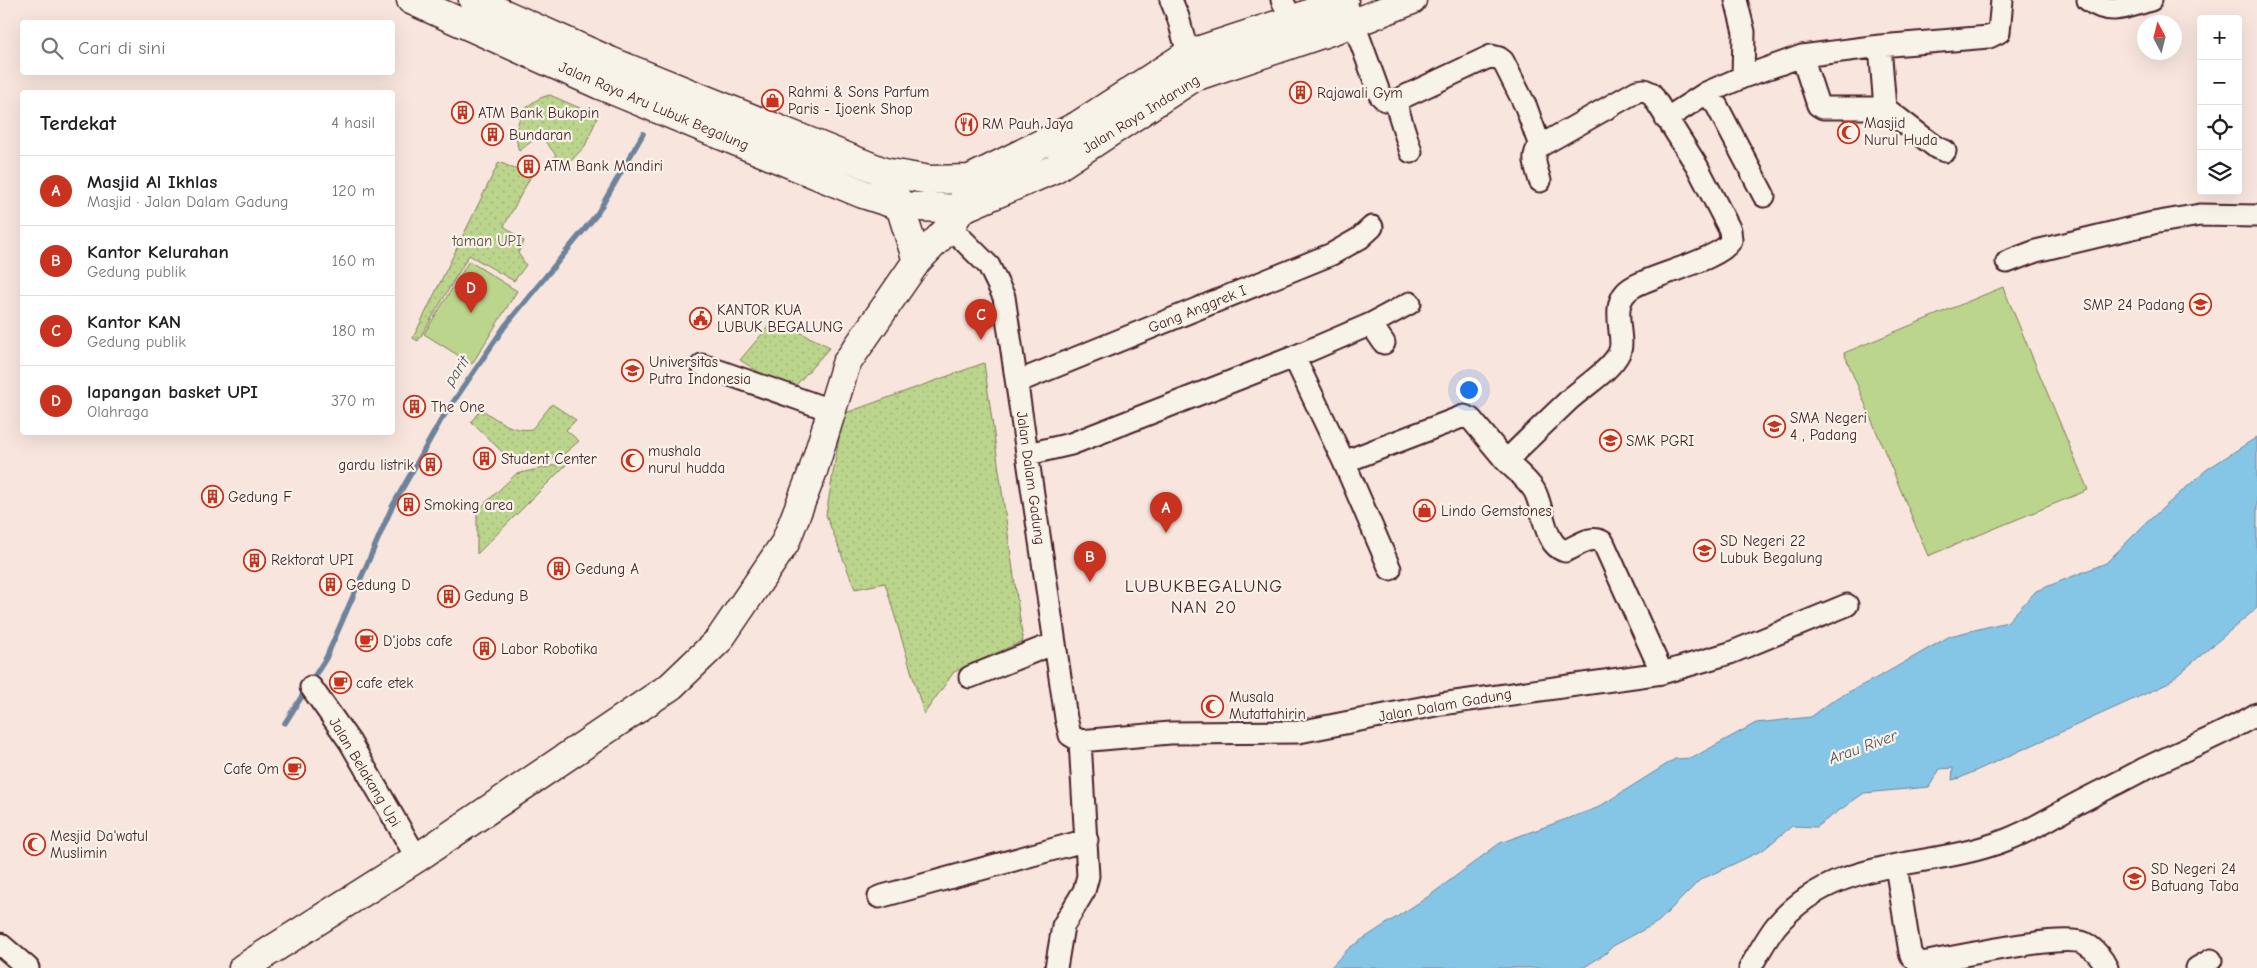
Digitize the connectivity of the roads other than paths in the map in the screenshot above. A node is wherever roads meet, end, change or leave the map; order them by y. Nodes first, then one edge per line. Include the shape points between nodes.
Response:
1 (410, 0) edge
2 (473, 0) edge
3 (1171, 0) edge
4 (1412, 0) edge
5 (1736, 0) edge
6 (2002, 0) edge
7 (2088, 0) edge
8 (2151, 0) edge
9 (1348, 8) edge
10 (1287, 10) edge
11 (1880, 46) junction
12 (1188, 54) junction
13 (1802, 56) junction
14 (605, 73) junction
15 (1743, 77) junction
16 (1706, 93) junction
17 (1395, 101) junction
18 (1885, 108) junction
19 (1666, 119) junction
20 (1540, 146) junction
21 (1945, 151) dead end
22 (1410, 152) dead end
23 (884, 172) junction
24 (970, 179) junction
25 (930, 180) joint
26 (1540, 181) dead end
27 (1764, 196) dead end
28 (900, 206) junction
29 (2257, 216) edge
30 (956, 218) junction
31 (1372, 227) dead end
32 (917, 261) junction
33 (2007, 262) dead end
34 (1410, 303) dead end
35 (1371, 324) junction
36 (1384, 343) dead end
37 (1294, 357) junction
38 (702, 365) dead end
39 (1017, 382) junction
40 (830, 410) junction
41 (1028, 454) junction
42 (1506, 461) junction
43 (1344, 462) junction
44 (1390, 569) dead end
45 (1847, 605) dead end
46 (1055, 643) junction
47 (1662, 673) junction
48 (970, 677) dead end
49 (310, 687) dead end
50 (2257, 714) edge
51 (1080, 742) junction
52 (1087, 840) junction
53 (417, 858) junction
54 (1896, 866) junction
55 (879, 897) dead end
56 (0, 944) edge
57 (28, 968) edge
58 (243, 968) edge
59 (1056, 968) edge
60 (1750, 968) edge
61 (2107, 968) edge

1 - 14 main road, Jalan Raya Aru Lubuk Begalung
2 - 14 main road, Jalan Raya Aru Lubuk Begalung
3 - 12 street
4 - 9 main road, Jalan Raya Indarung
5 - 15 street via 1744,32
6 - 11 street via 1999,32 1989,37
7 - 8 street via 2106,10
9 - 10 main road, Jalan Raya Indarung
9 - 17 street via 1380,95 1385,100
9 - 30 main road, Jalan Raya Indarung via 1194,77 1054,169
10 - 12 main road, Jalan Raya Indarung
11 - 13 street
11 - 18 street
12 - 24 main road, Jalan Raya Indarung via 1077,126
13 - 15 street
13 - 18 street via 1818,105 1823,108
14 - 23 main road, Jalan Raya Aru Lubuk Begalung
14 - 28 main road, Jalan Raya Aru Lubuk Begalung via 863,194
15 - 16 street
16 - 19 street
16 - 27 street via 1717,106
17 - 20 street via 1484,58 1499,58 1526,107
17 - 22 street
18 - 21 street
19 - 20 street via 1651,93 1637,91
19 - 42 street via 1697,166 1730,230 1729,244 1695,262 1632,287 1623,296 1618,317 1622,348 1616,359
20 - 26 street via 1534,156
23 - 25 main road, Jalan Raya Aru Lubuk Begalung
23 - 28 main road
24 - 25 main road, Jalan Raya Indarung
24 - 30 main road
28 - 30 main road, Jalan Raya Indarung
28 - 32 main road
29 - 33 street via 2200,215 2152,223 2036,251
30 - 32 main road
30 - 39 street, Jalan Dalam Gadung via 989,266 1004,297
31 - 39 street, Gang Anggrek I via 1332,254
32 - 40 main road via 846,364
34 - 35 street
35 - 36 street
35 - 37 street
37 - 41 street via 1071,444
37 - 43 street
38 - 40 street
39 - 41 street, Jalan Dalam Gadung
40 - 53 main road via 813,471 785,543 718,640 670,686
41 - 46 street, Jalan Dalam Gadung
42 - 43 street via 1471,419 1464,416
42 - 47 street via 1534,490 1552,542 1559,550 1564,552 1589,539 1603,542
43 - 44 street
45 - 47 street, Jalan Dalam Gadung via 1730,653
46 - 48 street
46 - 51 street, Jalan Dalam Gadung via 1070,735
47 - 51 street, Jalan Dalam Gadung via 1441,704 1299,732 1170,733
49 - 53 street, Jalan Belakang Upi via 350,742
50 - 54 street via 2005,841
51 - 52 street, Jalan Dalam Gadung
52 - 55 street
52 - 59 street, Jalan Dalam Gadung via 1086,883 1063,926
53 - 58 main road
54 - 60 street via 1842,878 1805,898 1776,926
54 - 61 street via 1910,952 1917,961 1922,963 2060,940 2084,944 2100,956
56 - 57 street

